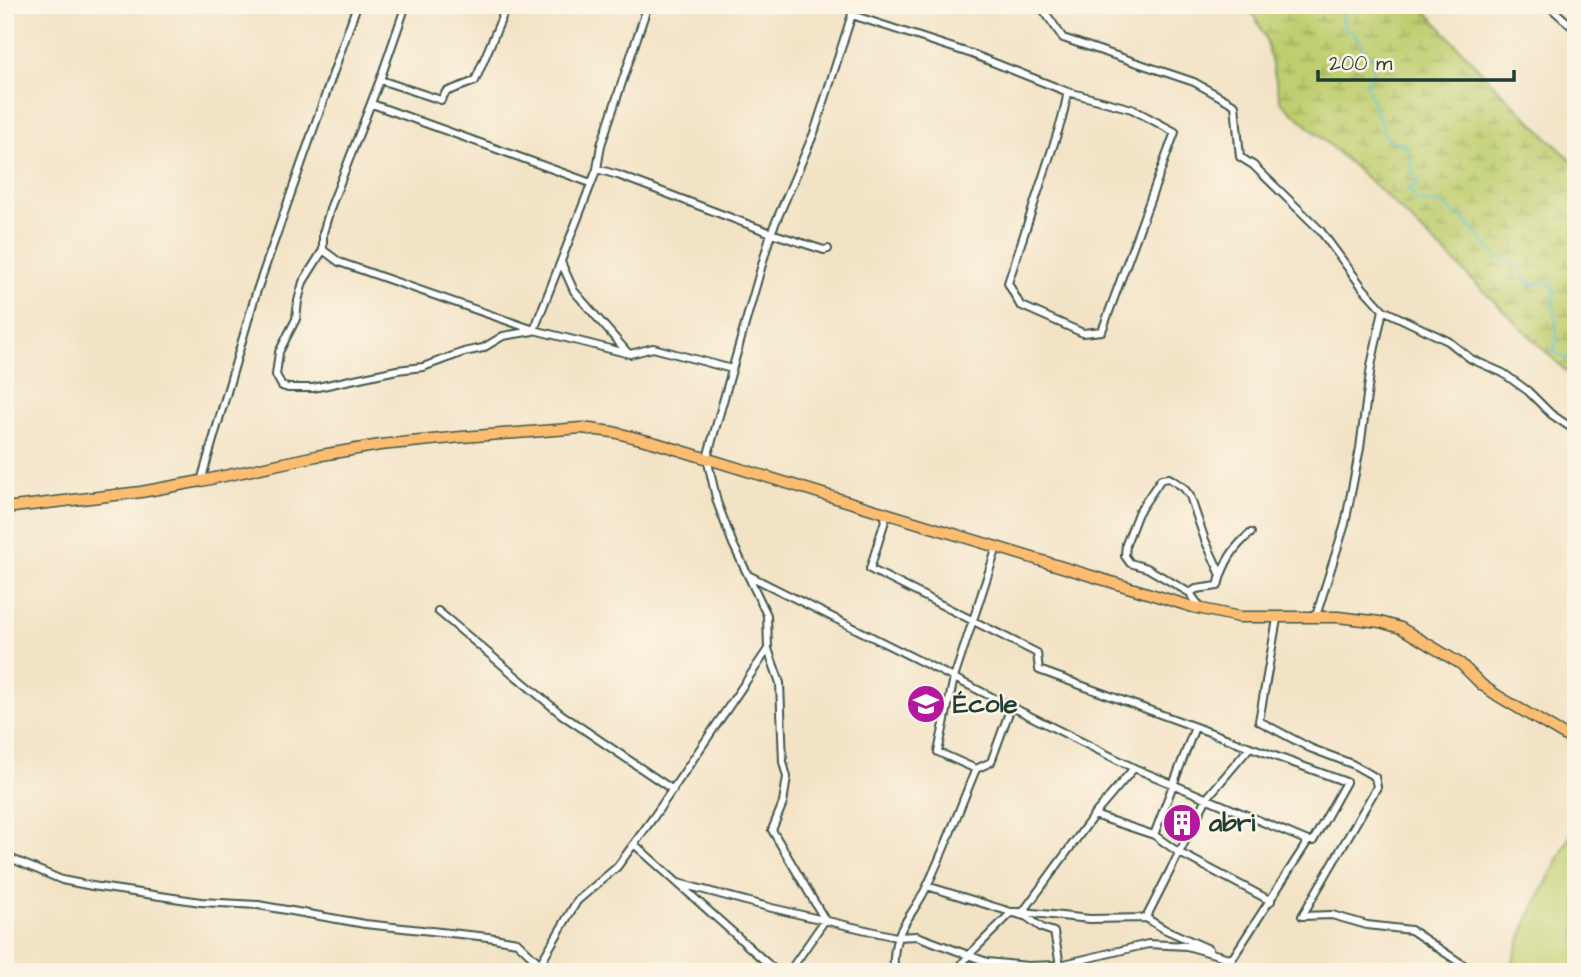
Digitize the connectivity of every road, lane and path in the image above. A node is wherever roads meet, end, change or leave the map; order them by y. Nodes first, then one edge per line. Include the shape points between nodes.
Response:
1 (357, 5) edge
2 (406, 5) edge
3 (516, 5) edge
4 (648, 5) edge
5 (855, 5) edge
6 (1040, 5) edge
7 (1548, 5) edge
8 (852, 15) junction
9 (1576, 30) edge
10 (380, 80) junction
11 (1068, 92) junction
12 (372, 104) junction
13 (597, 169) junction
14 (591, 183) junction
15 (771, 233) junction
16 (828, 249) dead end
17 (323, 250) junction
18 (561, 262) junction
19 (1383, 310) junction
20 (534, 330) junction
21 (630, 355) junction
22 (732, 369) junction
23 (1576, 431) edge
24 (707, 458) junction
25 (201, 481) junction
26 (5, 508) edge
27 (887, 514) junction
28 (1251, 533) dead end
29 (997, 547) junction
30 (1220, 573) junction
31 (748, 575) junction
32 (1189, 593) junction
33 (1201, 609) junction
34 (438, 611) dead end
35 (1316, 616) junction
36 (1277, 619) junction
37 (973, 621) junction
38 (768, 649) junction
39 (954, 678) junction
40 (1011, 707) junction
41 (1195, 727) junction
42 (1576, 742) edge
43 (1250, 747) junction
44 (1134, 768) junction
45 (976, 769) junction
46 (1172, 783) junction
47 (673, 790) junction
48 (1207, 798) junction
49 (1094, 815) junction
50 (1154, 835) junction
51 (1308, 841) junction
52 (634, 844) junction
53 (1178, 852) junction
54 (5, 856) edge
55 (678, 883) junction
56 (928, 886) junction
57 (1271, 901) junction
58 (1013, 912) junction
59 (1023, 912) junction
60 (1146, 918) junction
61 (825, 920) junction
62 (896, 937) junction
63 (968, 956) junction
64 (1232, 959) junction
65 (540, 964) junction
66 (1059, 965) junction
67 (531, 972) edge
68 (778, 972) edge
69 (789, 972) edge
70 (894, 972) edge
71 (956, 972) edge
72 (1227, 972) edge
73 (1474, 972) edge

1 - 25 street via 256,293
2 - 10 street
3 - 10 street via 505,10 475,81 446,92 441,100
4 - 13 street
5 - 8 street
6 - 19 street via 1063,38 1194,82 1235,105 1240,157 1320,230
7 - 9 street
8 - 11 street via 972,54
8 - 15 street via 814,134
10 - 12 street
11 - 11 street via 1008,282 1020,305 1083,333 1102,331 1175,132 1132,109
12 - 14 street
12 - 17 street via 331,206
13 - 14 street
13 - 15 street
14 - 18 street
15 - 16 street
15 - 22 street
17 - 20 street via 339,262
17 - 20 street via 303,282 296,319 279,352 276,375 282,386 313,388 423,367 483,348 503,336
18 - 20 street
18 - 21 street via 574,291
19 - 23 street via 1500,371
19 - 35 street via 1345,524
20 - 21 street
21 - 22 street via 653,348
22 - 24 street
24 - 25 main road via 612,432 536,430 360,448
24 - 27 main road
24 - 31 street via 717,502
25 - 26 main road
27 - 29 main road
27 - 37 street via 870,569
28 - 30 street
29 - 33 main road
29 - 37 street
30 - 32 street via 1218,586
30 - 32 street via 1190,496 1169,478 1161,479 1138,513 1125,556 1130,563
31 - 38 street via 767,615
31 - 39 street
32 - 33 street
33 - 36 main road
34 - 47 street via 561,714
35 - 36 main road
35 - 42 main road via 1380,622 1410,632 1461,664 1482,685
36 - 73 street via 1259,721 1352,764 1375,777 1377,787 1302,916 1332,915 1411,930
37 - 39 street
37 - 41 street via 1037,653 1040,670
38 - 47 street
38 - 61 street via 780,683 787,777 772,830
39 - 40 street
39 - 45 street via 938,752
40 - 44 street
40 - 45 street via 991,762
41 - 43 street
41 - 46 street
43 - 48 street
43 - 51 street via 1346,782 1313,841
44 - 46 street
44 - 49 street
45 - 56 street
46 - 48 street
46 - 50 street
47 - 52 street
48 - 51 street
48 - 53 street
49 - 50 street
49 - 59 street
50 - 53 street
51 - 57 street
52 - 55 street
52 - 65 street via 617,867 578,901
53 - 57 street
53 - 60 street
54 - 65 street via 62,880 92,886 517,942
55 - 61 street
55 - 68 street
56 - 58 street
56 - 62 street
57 - 64 street
58 - 59 street
58 - 63 street
58 - 66 street via 1054,932
59 - 60 street via 1090,919
60 - 64 street
61 - 62 street
61 - 69 street
62 - 63 street via 918,936
62 - 70 street
63 - 66 street via 987,962
63 - 71 street
64 - 66 street via 1187,946 1148,944
64 - 72 street
65 - 67 street

